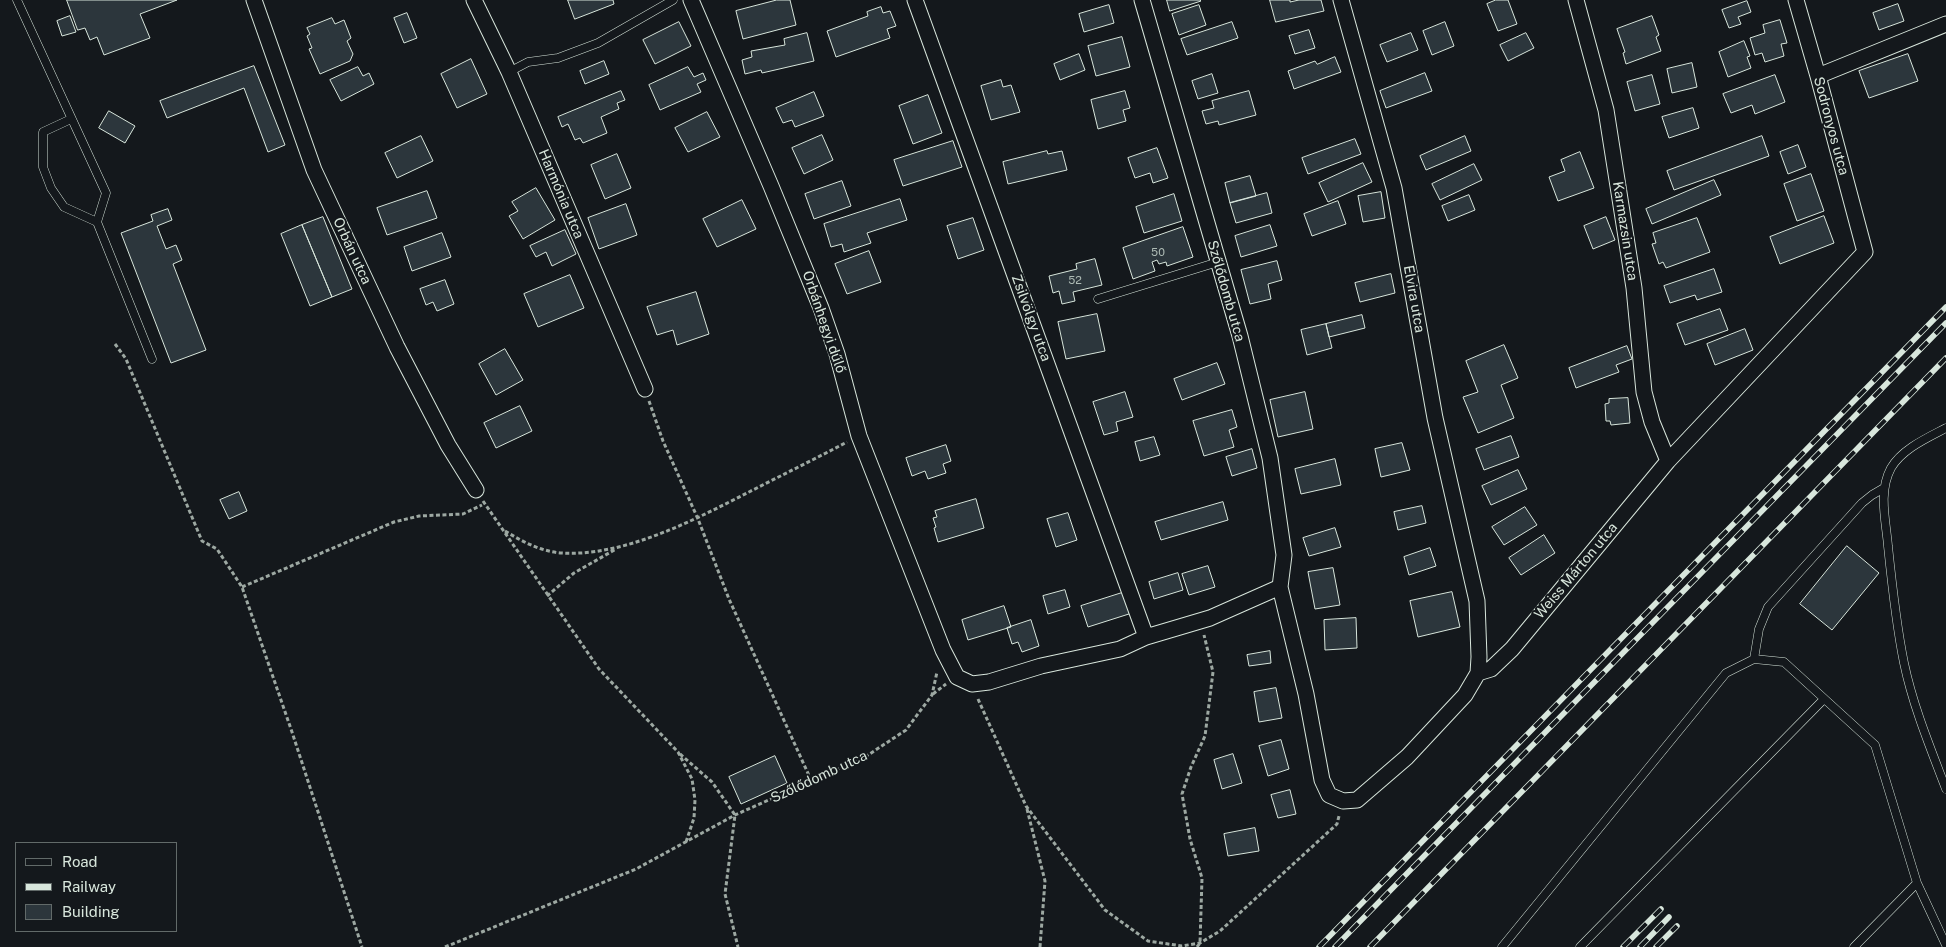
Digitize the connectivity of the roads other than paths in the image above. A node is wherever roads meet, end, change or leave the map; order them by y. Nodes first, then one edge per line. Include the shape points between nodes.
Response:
1 (17, 0) edge
2 (254, 0) edge
3 (474, 0) edge
4 (673, 0) edge
5 (691, 0) edge
6 (915, 0) edge
7 (1142, 0) edge
8 (1341, 0) edge
9 (1576, 0) edge
10 (1796, 0) edge
11 (1946, 24) edge
12 (509, 72) junction
13 (1818, 76) junction
14 (71, 119) junction
15 (97, 222) junction
16 (1865, 252) joint
17 (1218, 262) junction
18 (1098, 299) dead end
19 (152, 359) dead end
20 (645, 389) road end
21 (1946, 428) edge
22 (1668, 461) junction
23 (1884, 488) junction
24 (476, 490) road end
25 (1280, 587) junction
26 (1146, 637) junction
27 (1754, 659) junction
28 (1478, 673) junction
29 (1824, 699) junction
30 (1946, 789) edge
31 (1917, 882) junction
32 (1946, 945) edge
33 (1502, 947) edge
34 (1580, 947) edge
35 (1854, 947) edge

1 - 14 lane
2 - 24 street, Orbán utca via 314,170 397,347 448,445
3 - 12 street, Harmónia utca
4 - 12 lane via 598,43 558,58 528,62
5 - 26 street, Orbánhegyi dűlő via 821,308 859,436 943,650 957,677 972,684 989,682 1056,662 1120,649
6 - 26 street, Zsilvölgy utca
7 - 17 street, Szőlődomb utca
8 - 28 street, Elvira utca via 1394,188 1435,418 1476,601
9 - 22 street, Karmazsin utca via 1606,110 1634,288 1644,392
10 - 13 street, Sodronyos utca
11 - 13 street
12 - 20 street, Harmónia utca
13 - 16 street, Sodronyos utca
14 - 15 lane via 106,193
14 - 15 lane via 42,132 43,167 51,188 64,207
15 - 19 lane
16 - 22 street, Weiss Márton utca
17 - 18 lane
17 - 25 street, Szőlődomb utca via 1270,458 1284,555
21 - 23 lane via 1899,458 1892,466
22 - 28 street, Weiss Márton utca via 1512,649 1491,669
23 - 27 lane via 1862,503 1768,607 1759,629
23 - 30 lane via 1894,605 1904,664 1919,718
25 - 26 street via 1200,621
25 - 28 street via 1306,694 1322,780 1329,795 1344,801 1357,800 1407,757 1465,695
27 - 29 lane via 1784,662
27 - 33 lane via 1726,674
29 - 31 lane via 1875,745
29 - 34 lane
31 - 32 lane
31 - 35 lane

